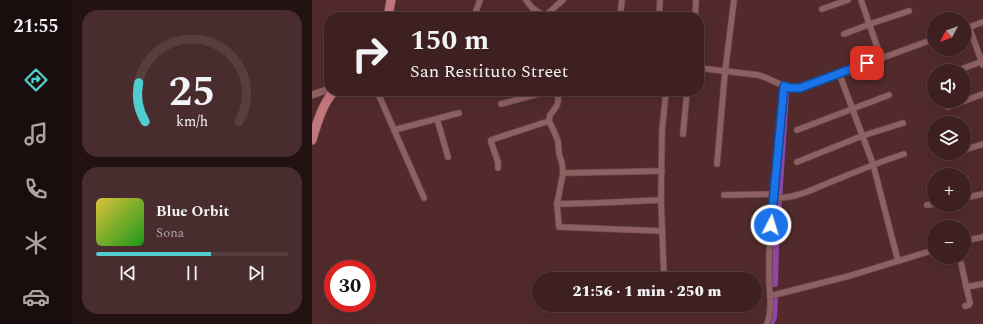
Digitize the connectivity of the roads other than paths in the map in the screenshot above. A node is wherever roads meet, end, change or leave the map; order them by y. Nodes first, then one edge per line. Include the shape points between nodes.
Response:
1 (391, 0) edge
2 (480, 0) edge
3 (526, 0) edge
4 (562, 0) edge
5 (622, 0) edge
6 (660, 0) edge
7 (696, 0) edge
8 (734, 0) edge
9 (848, 0) edge
10 (861, 0) edge
11 (822, 9) dead end
12 (909, 11) dead end
13 (389, 12) edge
14 (476, 12) edge
15 (537, 12) edge
16 (550, 12) edge
17 (621, 12) edge
18 (659, 12) edge
19 (695, 12) edge
20 (983, 22) edge
21 (870, 24) junction
22 (971, 26) edge
23 (844, 34) dead end
24 (971, 38) edge
25 (927, 42) edge
26 (881, 58) junction
27 (983, 63) edge
28 (971, 67) edge
29 (704, 69) edge
30 (725, 72) junction
31 (839, 73) junction
32 (784, 86) junction
33 (324, 91) edge
34 (983, 94) edge
35 (312, 95) edge
36 (889, 95) dead end
37 (330, 96) edge
38 (379, 96) edge
39 (531, 96) edge
40 (558, 96) edge
41 (666, 96) edge
42 (687, 96) edge
43 (971, 99) edge
44 (501, 104) dead end
45 (852, 109) junction
46 (460, 113) dead end
47 (437, 118) junction
48 (312, 120) edge
49 (549, 121) junction
50 (903, 123) dead end
51 (315, 130) junction
52 (394, 130) junction
53 (797, 130) dead end
54 (683, 134) dead end
55 (862, 136) junction
56 (312, 140) edge
57 (983, 144) edge
58 (971, 148) edge
59 (904, 154) dead end
60 (448, 157) dead end
61 (797, 162) dead end
62 (717, 164) dead end
63 (873, 164) junction
64 (498, 168) dead end
65 (662, 171) junction
66 (563, 173) junction
67 (983, 194) edge
68 (724, 196) dead end
69 (776, 197) junction
70 (971, 197) edge
71 (424, 198) dead end
72 (661, 200) junction
73 (557, 204) junction
74 (662, 231) junction
75 (983, 237) edge
76 (971, 240) edge
77 (927, 252) edge
78 (898, 261) junction
79 (961, 264) edge
80 (664, 272) edge
81 (983, 284) edge
82 (966, 287) junction
83 (770, 296) junction
84 (964, 306) dead end
85 (767, 324) edge

1 - 13 main road
2 - 14 street
3 - 15 street
4 - 16 street
5 - 17 street
6 - 18 street
7 - 19 street
8 - 30 street
9 - 11 street
10 - 21 street
12 - 21 street
20 - 22 street
21 - 23 street
21 - 26 street
24 - 27 street
25 - 26 street
26 - 31 street
27 - 28 street
29 - 30 street
30 - 32 street via 764,76
30 - 62 street
31 - 32 street via 800,88
31 - 45 street
32 - 69 street
33 - 35 street
34 - 43 street
36 - 45 street
37 - 51 main road
38 - 52 street
39 - 44 street
40 - 49 street via 558,105 550,115
41 - 65 street
42 - 54 street
45 - 53 street
45 - 55 street
46 - 47 street
47 - 52 street
47 - 60 street
48 - 51 street
49 - 64 street via 492,139
49 - 66 street via 558,141
50 - 55 street
51 - 56 main road
52 - 71 street
55 - 61 street
55 - 63 street
57 - 58 street
59 - 63 street
63 - 69 street via 808,192 788,198
63 - 78 street
65 - 66 street
65 - 72 street
66 - 73 street
67 - 70 street
68 - 69 street
69 - 83 street via 769,260
72 - 73 street
72 - 74 street
73 - 74 street via 561,227
74 - 80 street
75 - 76 street
77 - 78 street
78 - 83 street
79 - 82 street
81 - 82 street
82 - 84 street via 970,303
83 - 85 street

